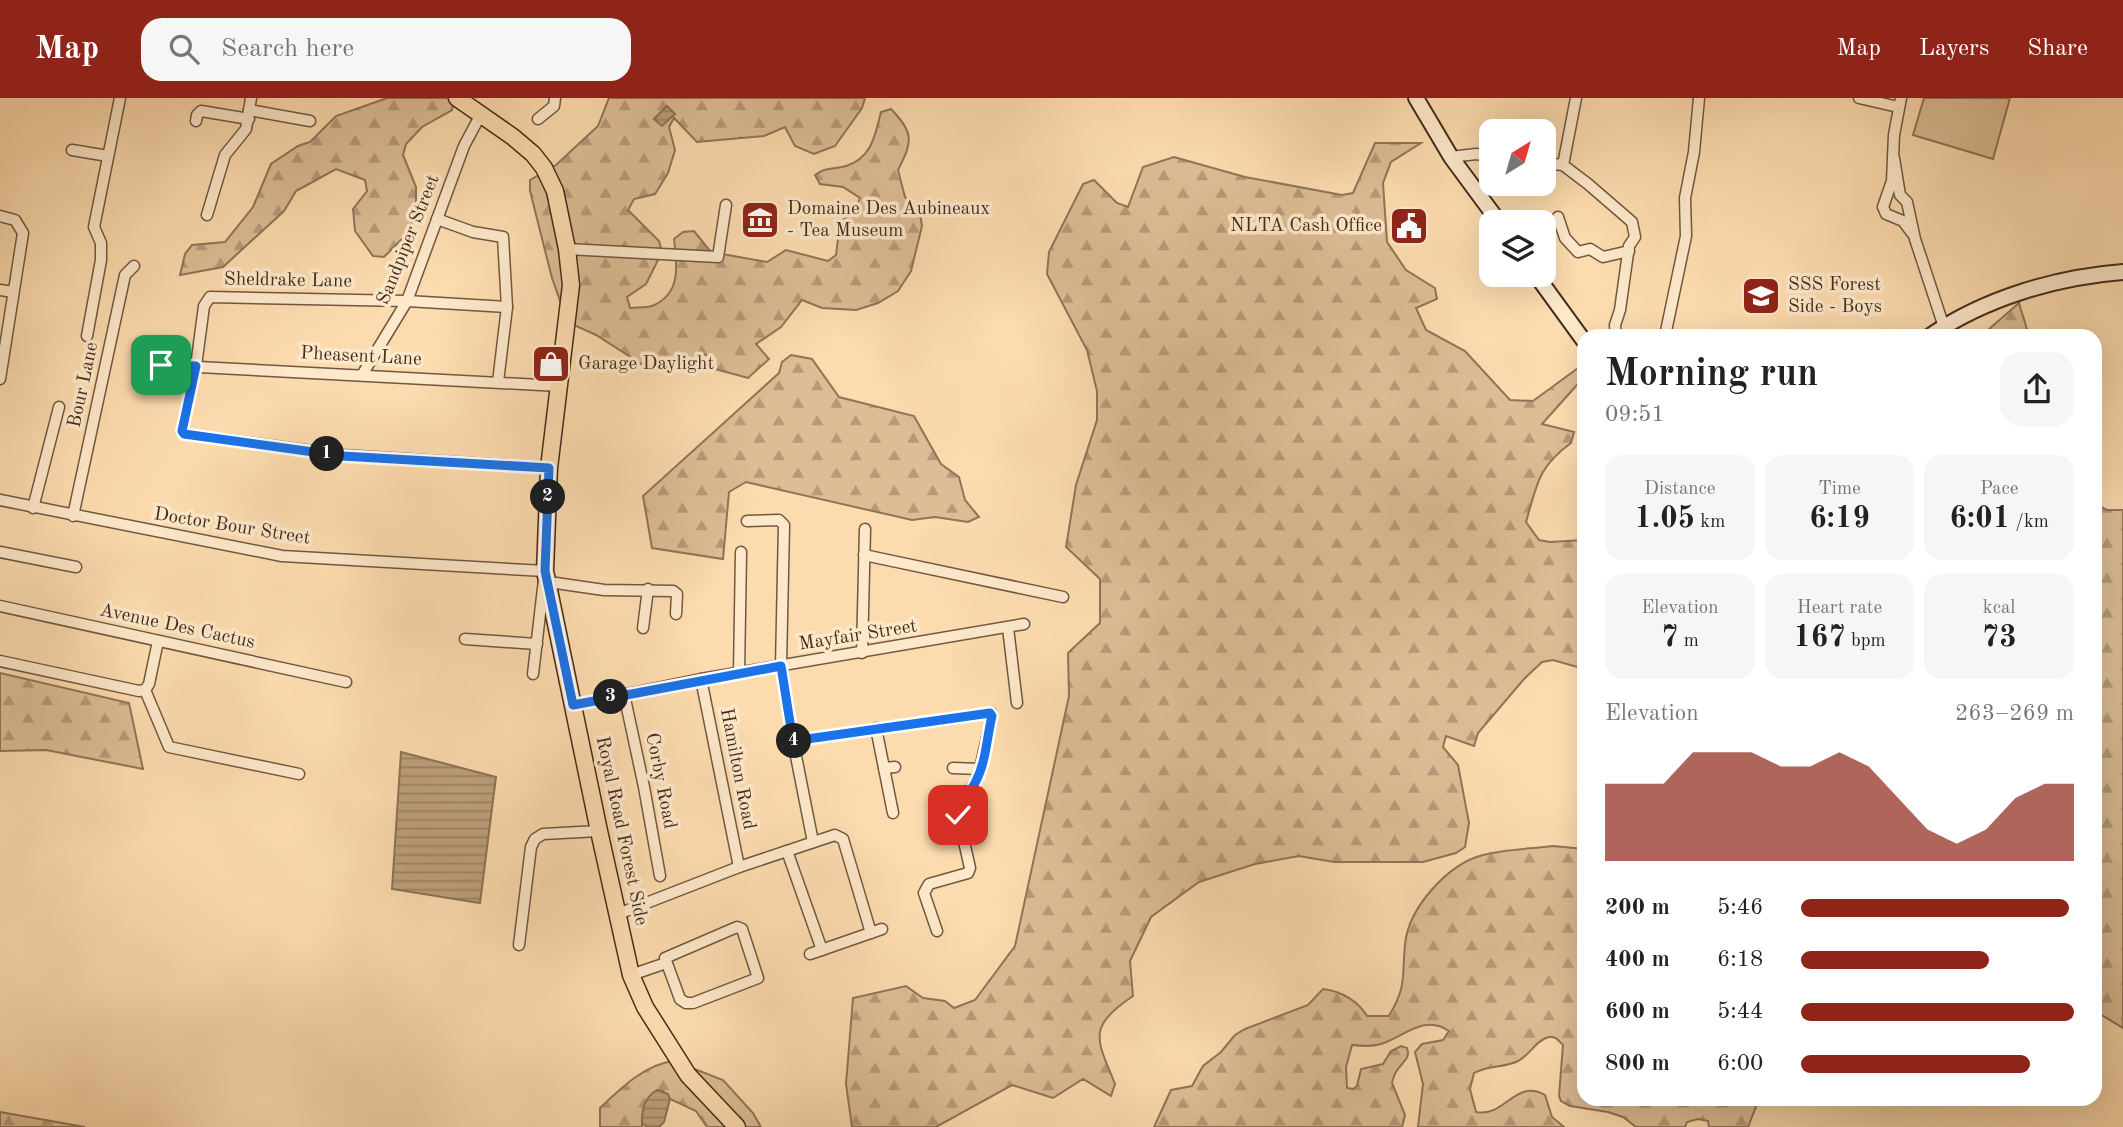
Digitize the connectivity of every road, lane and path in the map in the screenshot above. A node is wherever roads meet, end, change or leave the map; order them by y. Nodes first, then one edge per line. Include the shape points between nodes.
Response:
1 (120, 98) edge
2 (251, 98) edge
3 (555, 98) edge
4 (1416, 98) edge
5 (1576, 98) edge
6 (1699, 98) edge
7 (1859, 98) edge
8 (1900, 103) edge
9 (469, 104) edge
10 (249, 114) junction
11 (538, 119) dead end
12 (196, 121) dead end
13 (310, 121) dead end
14 (72, 150) dead end
15 (1479, 154) edge
16 (108, 156) junction
17 (1451, 157) junction
18 (1894, 158) junction
19 (1556, 164) edge
20 (1563, 165) junction
21 (1900, 195) junction
22 (1887, 198) junction
23 (726, 205) dead end
24 (1907, 208) junction
25 (1490, 210) edge
26 (207, 215) dead end
27 (5, 217) edge
28 (1558, 217) dead end
29 (1896, 218) junction
30 (437, 219) junction
31 (1916, 239) junction
32 (567, 249) junction
33 (1629, 251) junction
34 (134, 266) dead end
35 (2123, 272) edge
36 (1545, 287) edge
37 (0, 290) edge
38 (13, 292) junction
39 (407, 301) junction
40 (507, 307) junction
41 (1944, 327) junction
42 (1615, 329) edge
43 (1666, 329) edge
44 (1941, 329) edge
45 (1577, 331) edge
46 (87, 336) dead end
47 (3, 341) edge
48 (161, 365) dead end
49 (1, 366) edge
50 (196, 366) junction
51 (362, 375) junction
52 (0, 379) edge
53 (498, 382) junction
54 (559, 386) junction
55 (59, 407) dead end
56 (549, 468) junction
57 (0, 500) edge
58 (33, 508) junction
59 (73, 516) junction
60 (747, 521) dead end
61 (865, 529) dead end
62 (0, 552) edge
63 (741, 552) dead end
64 (864, 555) junction
65 (76, 567) dead end
66 (547, 577) junction
67 (648, 589) junction
68 (1063, 597) dead end
69 (0, 606) edge
70 (676, 614) dead end
71 (1024, 624) dead end
72 (643, 628) dead end
73 (1008, 628) junction
74 (465, 639) dead end
75 (158, 640) junction
76 (537, 644) junction
77 (862, 653) junction
78 (0, 661) edge
79 (781, 666) junction
80 (739, 673) junction
81 (533, 674) dead end
82 (701, 679) junction
83 (345, 682) dead end
84 (145, 690) junction
85 (624, 694) junction
86 (1017, 704) dead end
87 (573, 705) junction
88 (876, 728) junction
89 (793, 741) junction
90 (953, 768) dead end
91 (981, 769) junction
92 (299, 774) dead end
93 (893, 813) dead end
94 (599, 831) junction
95 (813, 842) junction
96 (787, 851) junction
97 (739, 867) junction
98 (660, 876) dead end
99 (618, 914) junction
100 (882, 929) dead end
101 (937, 931) dead end
102 (871, 933) junction
103 (519, 945) dead end
104 (822, 950) junction
105 (810, 954) dead end
106 (666, 963) junction
107 (631, 975) junction
108 (737, 1127) edge

1 - 16 street
2 - 10 street
3 - 11 street via 554,106
4 - 17 street
5 - 20 street
6 - 43 street via 1685,198 1686,236
7 - 8 street
8 - 18 street
9 - 30 street, Sandpiper Street via 464,146
9 - 32 main road, Royal Road Forest Side via 533,154 544,168 555,191
10 - 12 street via 201,111
10 - 13 street
10 - 26 street via 246,129 225,155
14 - 16 street
15 - 17 street
16 - 46 street via 94,227 101,243 101,260
17 - 25 street
18 - 21 street
18 - 22 street
19 - 20 street
20 - 33 street via 1633,222 1636,236
21 - 22 street
21 - 24 street
22 - 29 street via 1884,211
23 - 32 street via 718,257
24 - 29 street
24 - 31 street
27 - 38 street via 19,223 23,233
28 - 33 street via 1565,238 1578,252 1590,248 1604,257
29 - 31 street
30 - 39 street, Sandpiper Street
30 - 40 street via 503,237
31 - 41 street
32 - 54 main road, Royal Road Forest Side via 571,285
33 - 42 street
34 - 59 street, Bour Lane via 125,275
35 - 41 street via 2036,288
36 - 45 street
37 - 38 street
38 - 47 street
39 - 40 street, Sheldrake Lane
39 - 50 street, Sheldrake Lane via 210,297 204,306
39 - 51 street, Sandpiper Street
40 - 53 street
41 - 44 street
47 - 49 street
48 - 50 street, Pheasent Lane
49 - 52 street
50 - 51 street, Pheasent Lane
50 - 56 street, Sheldrake Lane via 184,434 342,456
51 - 53 street, Pheasent Lane
53 - 54 street, Pheasent Lane
54 - 56 main road, Royal Road Forest Side
55 - 58 street
56 - 66 main road, Royal Road Forest Side
57 - 58 street, Doctor Bour Street
58 - 59 street, Doctor Bour Street
59 - 66 street, Doctor Bour Street via 282,556
60 - 79 street via 779,520 784,525
61 - 64 street
62 - 65 street
63 - 80 street
64 - 68 street
64 - 77 street
66 - 67 street, Doctor Bour Street via 604,590
66 - 76 street
66 - 87 main road, Royal Road Forest Side
67 - 70 street via 676,592
67 - 72 street
69 - 75 street, Avenue Des Cactus
71 - 73 street, Mayfair Street
73 - 77 street, Mayfair Street
73 - 86 street
74 - 76 street
75 - 83 street, Avenue Des Cactus
75 - 84 street
76 - 81 street
77 - 79 street, Mayfair Street
78 - 84 street
79 - 80 street, Mayfair Street
79 - 89 street
80 - 82 street, Mayfair Street
82 - 85 street, Mayfair Street
82 - 97 street, Hamilton Road
84 - 92 street via 169,747
85 - 87 street, Mayfair Street
85 - 98 street, Corby Road
87 - 94 main road, Royal Road Forest Side
88 - 89 street
88 - 91 street via 990,713
88 - 93 street via 890,767
89 - 95 street
90 - 91 street
91 - 101 street via 958,815 968,873 925,888
94 - 99 main road, Royal Road Forest Side
94 - 103 street via 543,834 535,839
95 - 96 street
95 - 102 street via 835,835 843,839
96 - 97 street
96 - 104 street
97 - 99 street
99 - 107 main road, Royal Road Forest Side
100 - 102 street
102 - 104 street
104 - 105 street
106 - 106 street via 666,956 740,927 758,975 755,981 686,1003 677,993
106 - 107 street
107 - 108 main road, Royal Road Forest Side via 645,1007 688,1075

